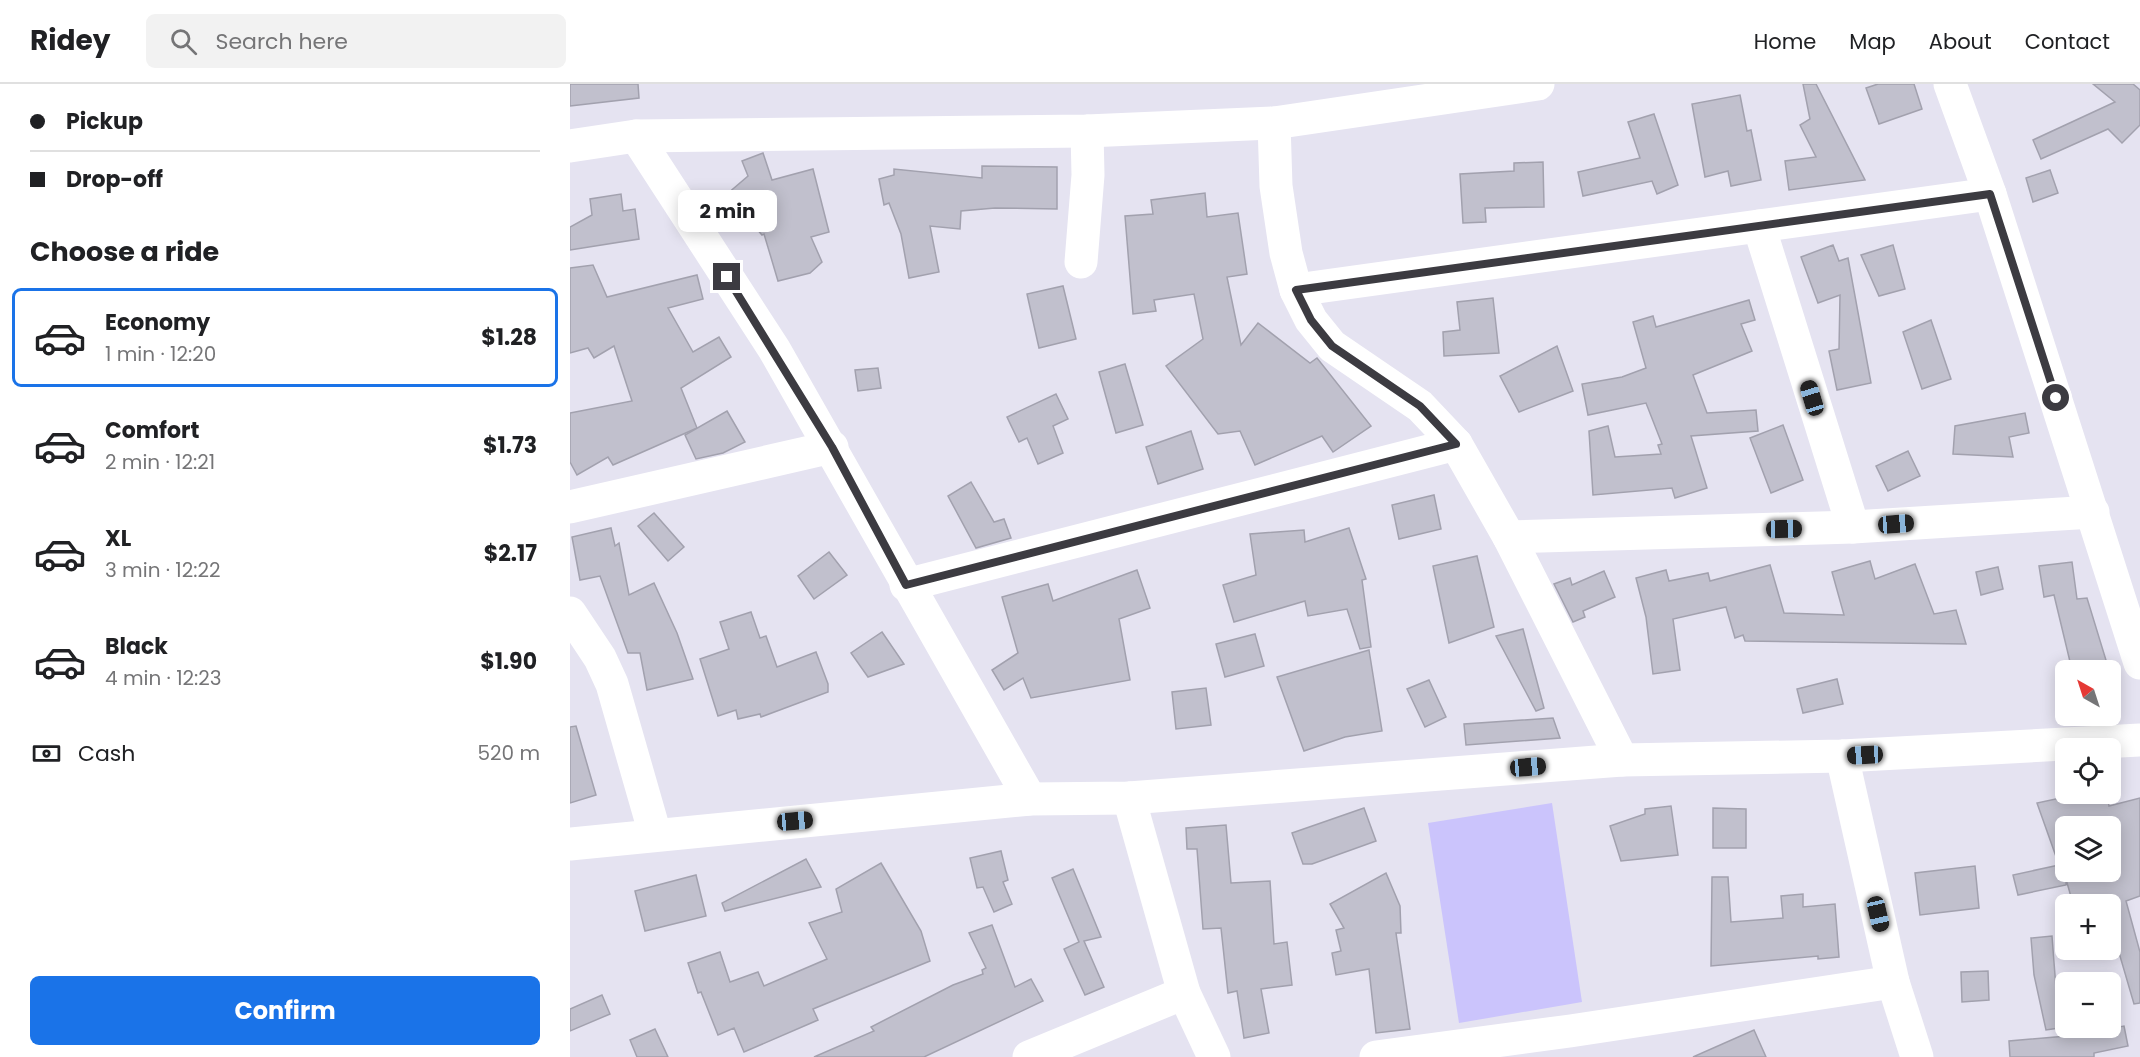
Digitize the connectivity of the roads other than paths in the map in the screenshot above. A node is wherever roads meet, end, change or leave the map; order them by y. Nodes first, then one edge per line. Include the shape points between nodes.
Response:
1 (1538, 84) edge
2 (1950, 84) edge
3 (1274, 123) junction
4 (1087, 131) junction
5 (636, 136) junction
6 (570, 146) edge
7 (1990, 194) junction
8 (1759, 226) junction
9 (1081, 262) dead end
10 (1296, 290) junction
11 (1456, 444) junction
12 (832, 447) junction
13 (570, 507) edge
14 (2093, 512) junction
15 (1852, 526) junction
16 (1509, 537) junction
17 (906, 585) junction
18 (574, 626) edge
19 (2140, 663) edge
20 (2140, 740) edge
21 (1842, 756) junction
22 (1622, 760) junction
23 (1129, 798) junction
24 (1030, 799) junction
25 (655, 834) junction
26 (570, 844) edge
27 (1893, 982) junction
28 (1184, 993) junction
29 (1029, 1057) edge
30 (1215, 1057) edge
31 (1376, 1057) edge
32 (1917, 1057) edge

1 - 3 street
2 - 7 street
3 - 4 street
3 - 10 street via 1276,186
4 - 5 street
4 - 9 street via 1088,175
5 - 6 street
5 - 12 street via 774,349
7 - 8 street
7 - 14 street
8 - 10 street
8 - 15 street
10 - 11 street via 1311,320 1332,346 1420,406
11 - 16 street
11 - 17 street
12 - 13 street
12 - 17 street
14 - 15 street
14 - 19 street
15 - 16 street
16 - 22 street
17 - 24 street
18 - 25 street via 600,658 612,684
20 - 21 street
21 - 22 street
21 - 27 street
22 - 23 street
23 - 24 street
23 - 28 street
24 - 25 street
25 - 26 street
27 - 31 street
27 - 32 street
28 - 29 street
28 - 30 street

